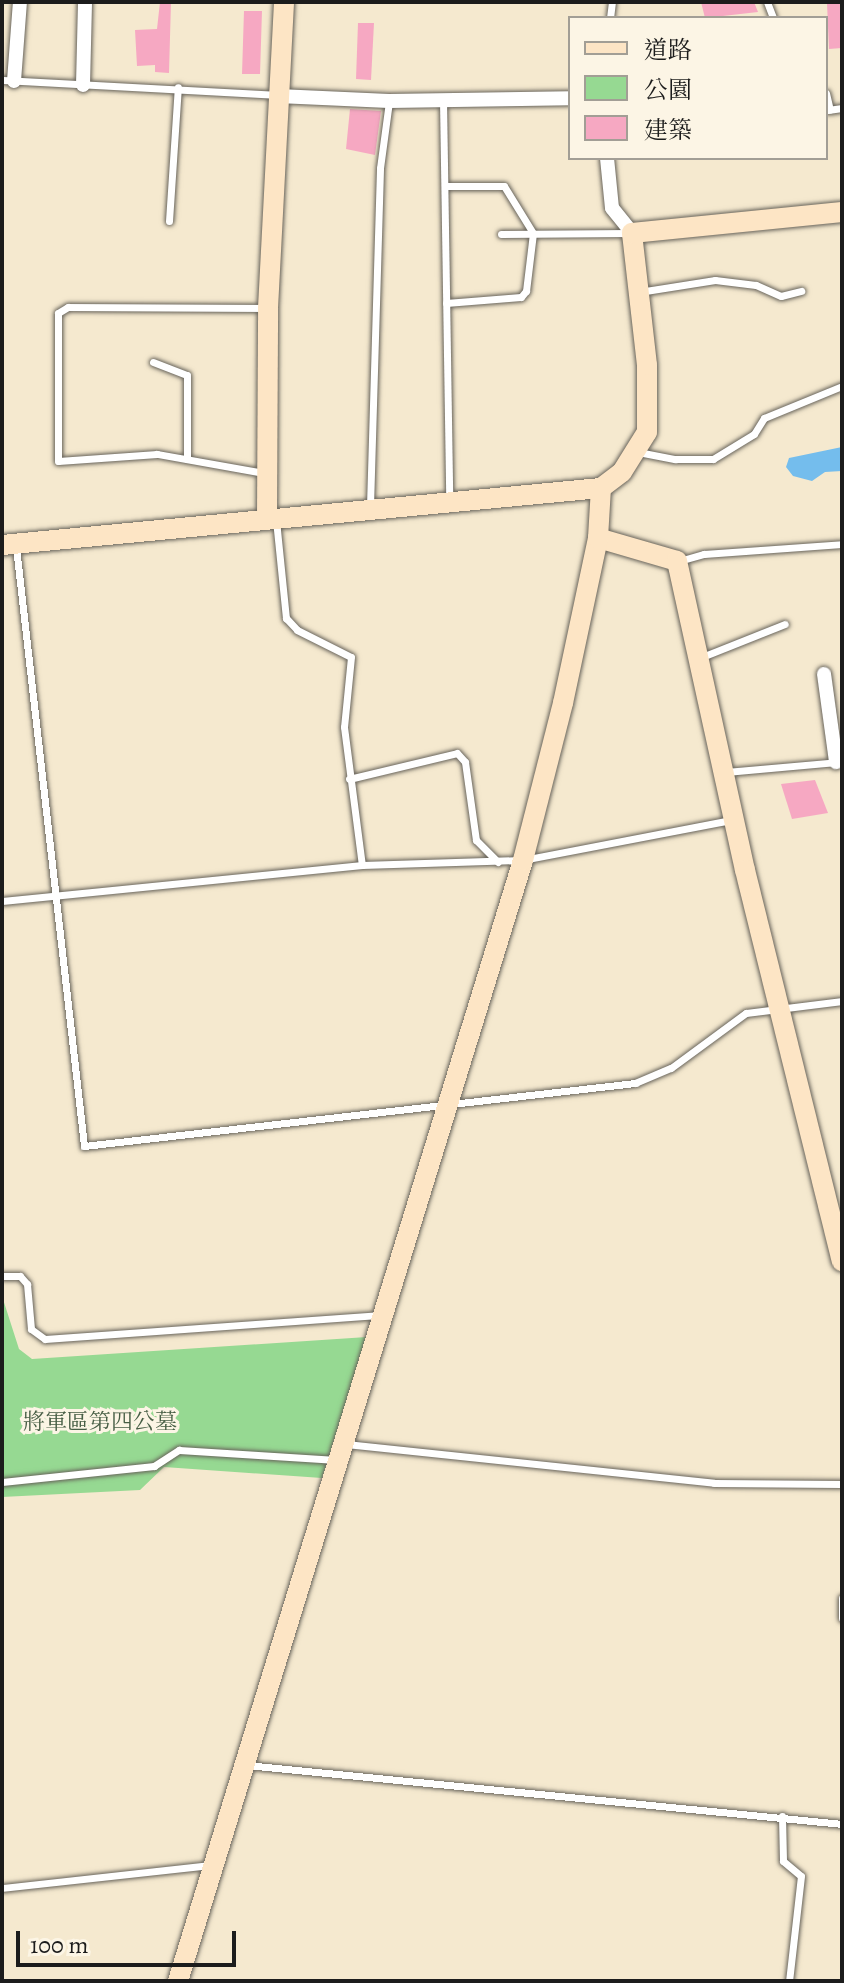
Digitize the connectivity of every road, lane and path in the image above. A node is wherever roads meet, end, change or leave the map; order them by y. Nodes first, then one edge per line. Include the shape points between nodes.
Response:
1 (20, 2) edge
2 (85, 2) edge
3 (284, 2) edge
4 (8, 80) edge
5 (83, 85) junction
6 (178, 87) junction
7 (278, 96) junction
8 (443, 98) junction
9 (568, 98) edge
10 (389, 101) junction
11 (842, 108) edge
12 (828, 110) edge
13 (607, 160) edge
14 (447, 186) junction
15 (842, 212) edge
16 (169, 221) dead end
17 (533, 233) junction
18 (632, 233) junction
19 (501, 234) dead end
20 (801, 291) dead end
21 (638, 292) junction
22 (446, 303) junction
23 (268, 308) junction
24 (153, 362) dead end
25 (842, 386) edge
26 (638, 452) junction
27 (187, 459) junction
28 (264, 473) junction
29 (601, 488) junction
30 (449, 502) junction
31 (370, 508) junction
32 (272, 518) junction
33 (598, 538) junction
34 (9, 544) edge
35 (842, 544) edge
36 (677, 561) junction
37 (785, 624) dead end
38 (697, 659) junction
39 (824, 674) dead end
40 (839, 762) edge
41 (724, 772) junction
42 (349, 779) junction
43 (733, 819) junction
44 (523, 860) junction
45 (498, 862) junction
46 (362, 865) junction
47 (55, 895) junction
48 (2, 901) edge
49 (842, 1001) edge
50 (782, 1009) junction
51 (444, 1104) junction
52 (842, 1261) edge
53 (2, 1276) edge
54 (381, 1315) junction
55 (339, 1452) junction
56 (2, 1482) edge
57 (842, 1484) edge
58 (842, 1598) edge
59 (842, 1618) edge
60 (244, 1765) junction
61 (782, 1816) junction
62 (842, 1824) edge
63 (214, 1865) junction
64 (2, 1888) edge
65 (178, 1981) edge
66 (789, 1981) edge

1 - 4 street
2 - 5 street
3 - 7 street
4 - 5 lane
5 - 6 lane
6 - 7 lane
6 - 16 lane
7 - 10 street
7 - 23 street
8 - 9 street
8 - 10 street
8 - 14 lane
10 - 31 lane via 380,168
11 - 12 lane
13 - 18 street via 612,208
14 - 17 lane via 504,186
14 - 22 lane
15 - 18 street
17 - 18 lane
17 - 19 lane
17 - 22 lane via 521,297
18 - 21 street
20 - 21 lane via 781,296 756,285 715,280
21 - 26 street via 648,403 647,432
22 - 30 lane
23 - 27 lane via 82,306 58,313 58,461 157,454
23 - 28 street
24 - 27 lane via 187,375
25 - 26 lane via 764,418 754,434 713,459
26 - 29 street
27 - 28 lane
28 - 32 street
29 - 30 street
29 - 33 street
30 - 31 street
31 - 32 street
32 - 34 street
32 - 42 lane via 286,618 297,630 351,657 344,727
33 - 36 street
33 - 44 street
34 - 47 lane
35 - 36 lane via 704,554
36 - 38 street
37 - 38 lane
38 - 41 street
39 - 40 street
40 - 41 lane
41 - 43 street
42 - 45 lane via 457,753 465,762 476,840
42 - 46 lane
43 - 44 lane
43 - 50 street
44 - 45 lane
44 - 51 street
45 - 46 lane
46 - 47 lane
47 - 48 lane
47 - 51 lane via 84,1146
49 - 50 lane
50 - 51 lane via 746,1013 671,1068 635,1083
50 - 52 street
51 - 54 street
53 - 54 lane via 20,1276 27,1284 31,1329 45,1339
54 - 55 street
55 - 56 lane via 179,1450 154,1466
55 - 57 lane via 714,1483
55 - 60 street
58 - 59 lane
60 - 61 lane
60 - 63 street
61 - 62 lane
61 - 66 lane via 783,1861 801,1876
63 - 64 lane
63 - 65 street

